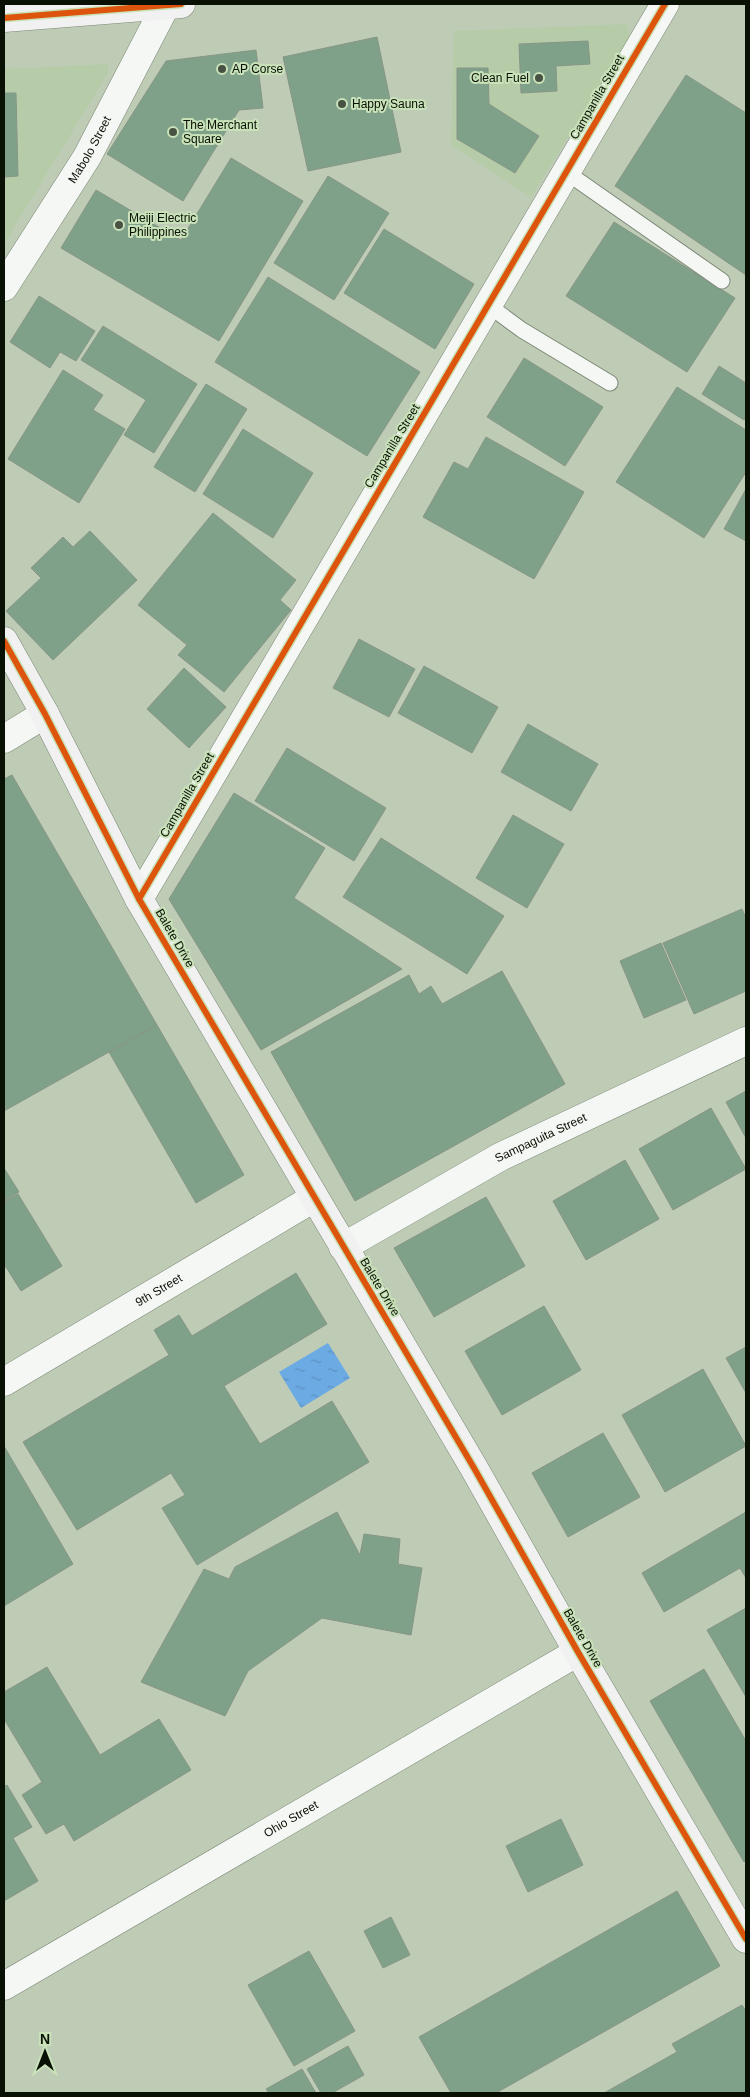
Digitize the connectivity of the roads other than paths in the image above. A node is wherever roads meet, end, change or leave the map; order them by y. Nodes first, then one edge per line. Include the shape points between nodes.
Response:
1 (173, 4) edge
2 (665, 4) edge
3 (4, 18) edge
4 (566, 172) junction
5 (722, 281) dead end
6 (4, 287) edge
7 (488, 305) junction
8 (610, 383) dead end
9 (4, 641) edge
10 (46, 714) junction
11 (4, 739) edge
12 (139, 899) junction
13 (746, 1041) edge
14 (314, 1198) junction
15 (343, 1248) junction
16 (4, 1382) edge
17 (578, 1652) junction
18 (746, 1939) edge
19 (4, 1986) edge

1 - 3 street
1 - 6 street, Mabolo Street via 87,157
2 - 4 street, Campanilla Street
4 - 5 lane
4 - 7 street, Campanilla Street
7 - 8 lane via 522,330
7 - 12 street, Campanilla Street
9 - 10 street, Balete Drive
10 - 11 street
10 - 12 street, Balete Drive
12 - 14 street, Balete Drive
13 - 15 street, Sampaguita Street via 500,1157
14 - 15 street, Balete Drive
14 - 16 street, 9th Street
15 - 17 street, Balete Drive via 474,1468
17 - 18 street, Balete Drive
17 - 19 street, Ohio Street

